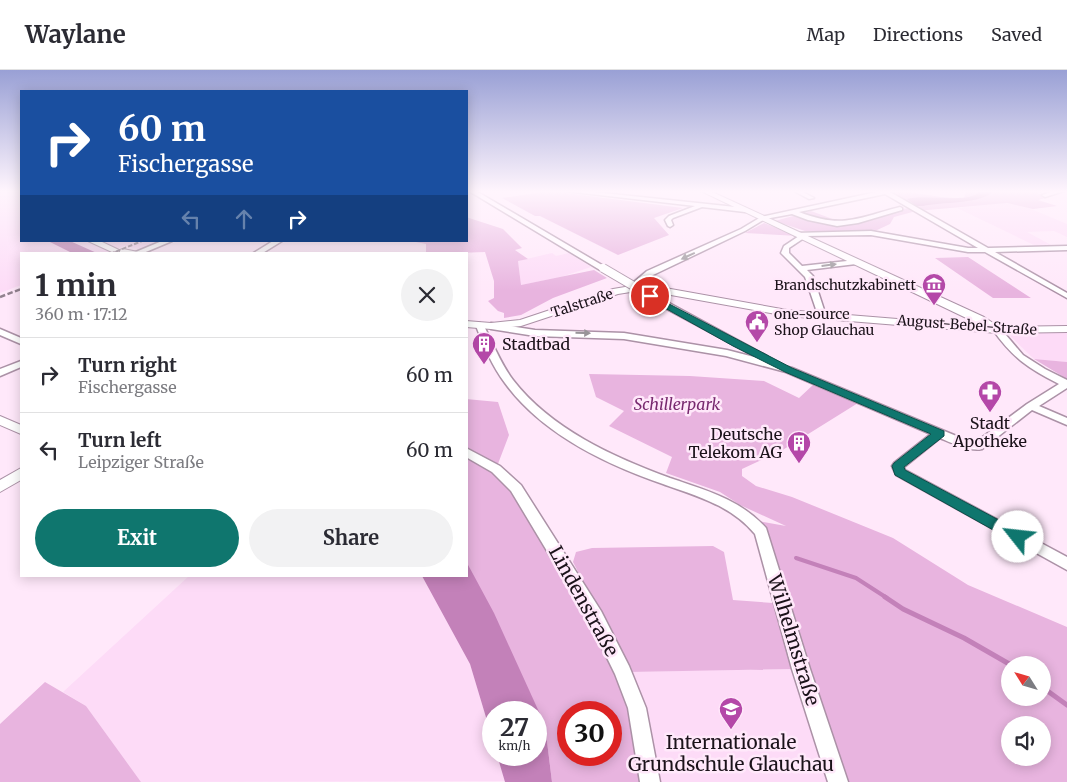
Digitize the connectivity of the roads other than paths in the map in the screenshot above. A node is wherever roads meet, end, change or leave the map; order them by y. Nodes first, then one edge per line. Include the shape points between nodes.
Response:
1 (529, 224) edge
2 (753, 224) edge
3 (776, 224) edge
4 (831, 224) edge
5 (850, 224) edge
6 (942, 224) edge
7 (799, 235) junction
8 (95, 242) edge
9 (165, 242) edge
10 (277, 242) edge
11 (1067, 248) edge
12 (988, 251) junction
13 (124, 252) edge
14 (140, 252) edge
15 (259, 252) edge
16 (856, 262) junction
17 (801, 268) junction
18 (631, 288) junction
19 (1067, 296) edge
20 (822, 316) junction
21 (468, 324) edge
22 (491, 327) junction
23 (1067, 329) edge
24 (997, 330) junction
25 (0, 332) edge
26 (20, 341) edge
27 (490, 347) junction
28 (20, 364) edge
29 (788, 370) junction
30 (0, 373) edge
31 (1067, 384) edge
32 (1031, 406) junction
33 (0, 420) edge
34 (1067, 422) edge
35 (20, 430) edge
36 (940, 433) junction
37 (468, 453) edge
38 (20, 474) edge
39 (0, 487) edge
40 (1067, 564) edge
41 (650, 782) edge
42 (838, 782) edge

1 - 29 street, bridge via 666,305
2 -> 18 street, Talstraße via 650,274
3 - 7 street
4 - 5 street
6 - 12 street
7 - 12 street via 871,233 955,249
7 - 16 street
7 - 17 street via 784,250
8 - 13 street
9 - 14 street
10 - 15 street
11 - 12 street
12 - 19 street
17 -> 16 street
16 - 24 street via 980,318
17 - 20 street via 809,276
18 - 20 street, August-Bebel-Straße via 657,288 763,310
18 - 22 street, Talstraße via 521,323
20 - 24 street, August-Bebel-Straße
21 - 22 street, Talstraße
22 - 27 street
22 - 27 street via 496,333
22 -> 29 street via 535,333 624,336 700,347
23 - 24 street, August-Bebel-Straße
24 - 31 street via 1020,357
25 - 26 street
27 - 42 street, Wilhelmstraße via 516,390 564,432 626,466 736,507 752,520 761,532
28 - 30 street
29 - 36 street
31 - 32 street
32 - 34 street
32 - 36 street via 978,446
33 - 35 street
36 - 40 street via 898,466 900,472
37 - 41 street, Lindenstraße via 496,469 516,488 596,616 637,708
38 - 39 street

